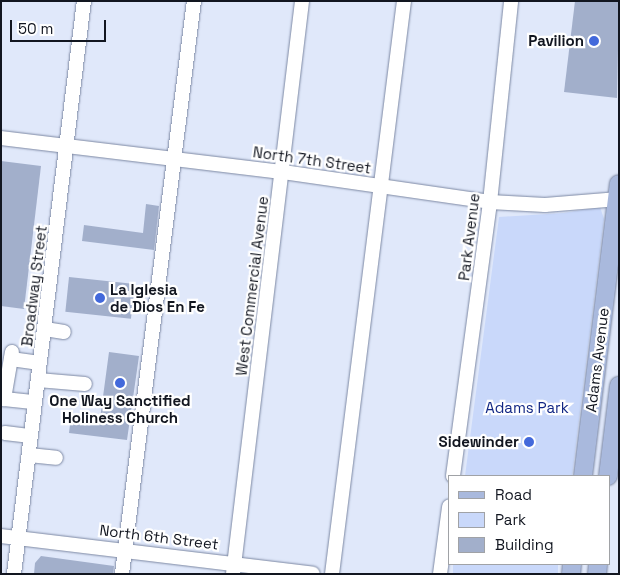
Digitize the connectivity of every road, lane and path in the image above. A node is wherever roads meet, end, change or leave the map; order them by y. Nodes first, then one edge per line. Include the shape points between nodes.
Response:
1 (84, 1) edge
2 (194, 1) edge
3 (302, 1) edge
4 (404, 1) edge
5 (511, 1) edge
6 (1, 138) edge
7 (68, 145) junction
8 (174, 159) junction
9 (283, 172) junction
10 (380, 185) junction
11 (618, 194) edge
12 (490, 202) junction
13 (45, 329) junction
14 (64, 332) dead end
15 (40, 363) junction
16 (38, 380) junction
17 (86, 384) dead end
18 (619, 386) edge
19 (35, 402) junction
20 (5, 433) dead end
21 (31, 436) junction
22 (29, 455) junction
23 (56, 458) dead end
24 (453, 475) edge
25 (583, 475) edge
26 (608, 475) edge
27 (448, 514) edge
28 (1, 536) edge
29 (19, 538) junction
30 (125, 548) junction
31 (234, 568) edge
32 (14, 574) edge
33 (122, 574) edge
34 (313, 574) edge
35 (332, 574) edge
36 (440, 574) edge

1 - 7 street, Broadway Street
2 - 8 street
3 - 9 street, West Commercial Avenue
4 - 10 street
5 - 12 street, Park Avenue
6 - 7 street, North 7th Street
7 - 8 street, North 7th Street
7 - 13 street, Broadway Street
8 - 9 street, North 7th Street
8 - 30 street
9 - 10 street, North 7th Street
9 - 31 street, West Commercial Avenue
10 - 12 street, North 7th Street
10 - 35 street
11 - 12 street, North 7th Street via 545,205
11 - 25 main road, Adams Avenue
12 - 24 street, Park Avenue
13 - 14 street
13 - 15 street, Broadway Street
15 - 16 street, Broadway Street
15 - 19 street via 12,355 4,399
16 - 17 street
16 - 19 street, Broadway Street
18 - 26 main road, Adams Avenue
19 - 21 street, Broadway Street
20 - 21 street
21 - 22 street, Broadway Street
22 - 23 street
22 - 29 street, Broadway Street
27 - 36 street
28 - 29 street, North 6th Street
29 - 30 street, North 6th Street
29 - 32 street, Broadway Street
30 - 31 street, North 6th Street
30 - 33 street
31 - 34 street, North 6th Street

